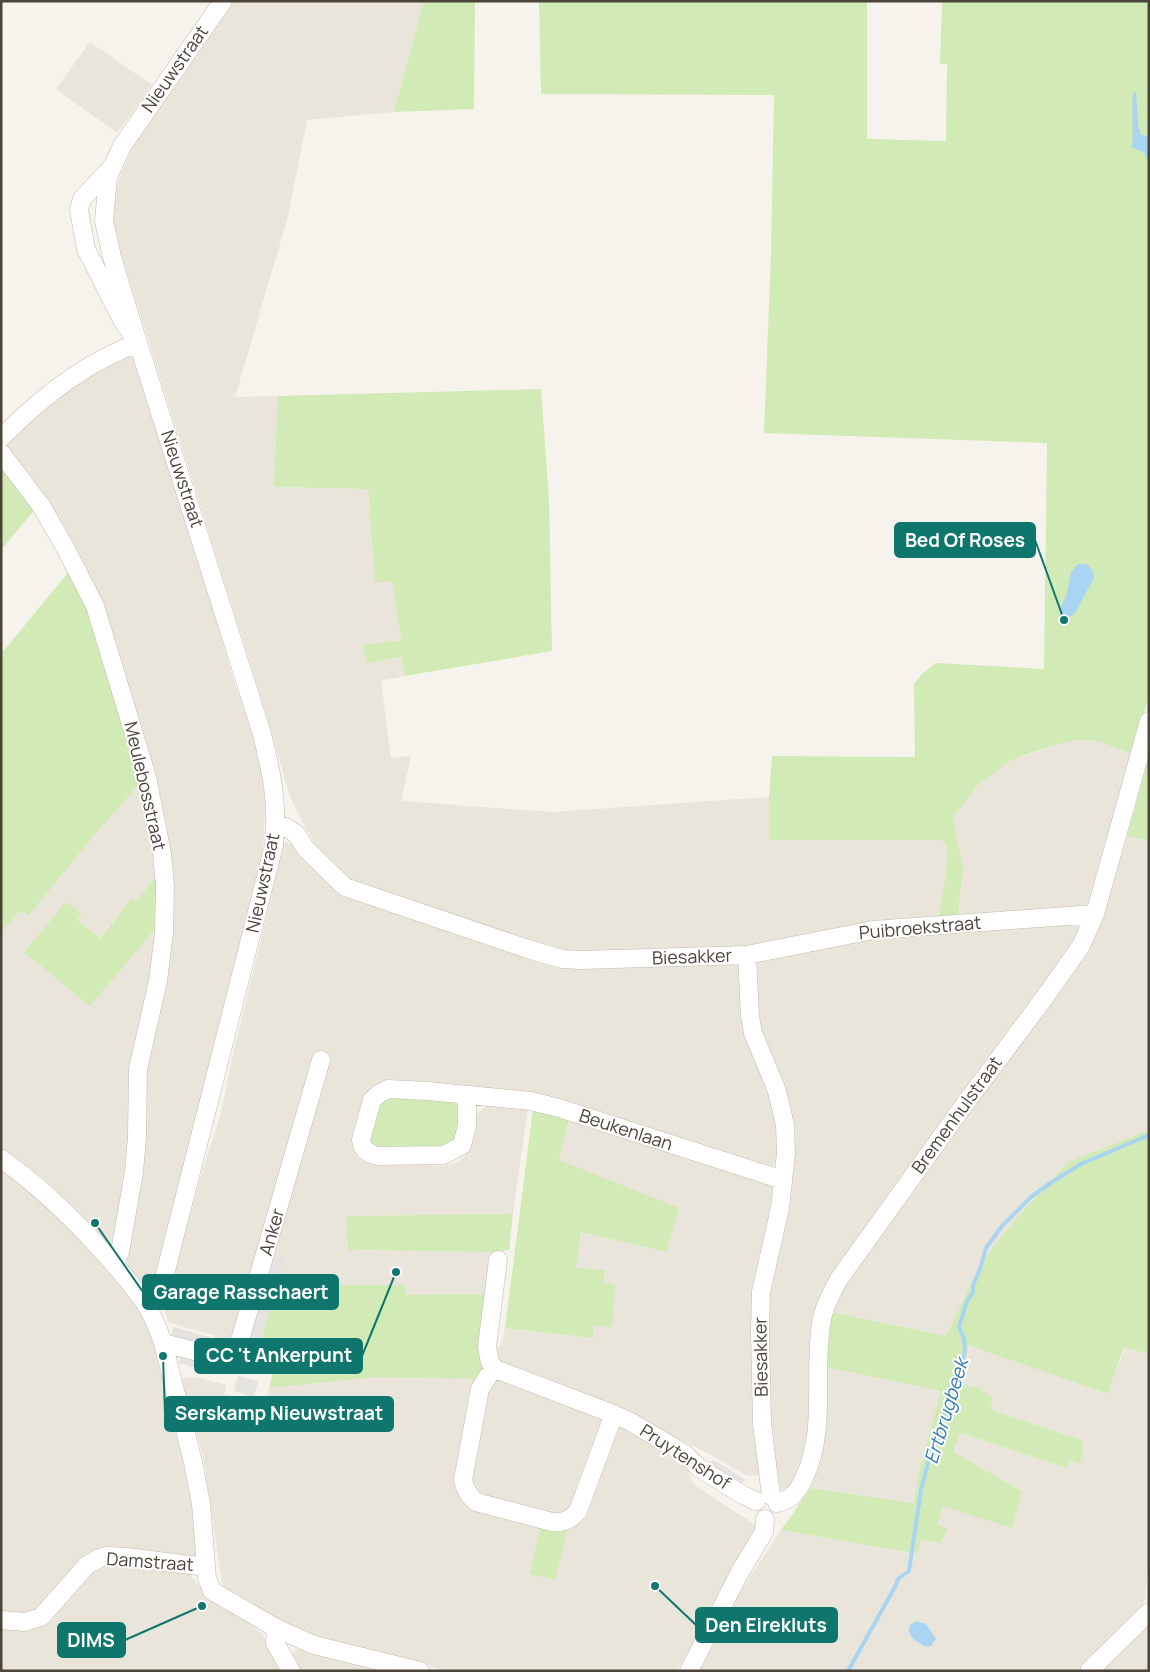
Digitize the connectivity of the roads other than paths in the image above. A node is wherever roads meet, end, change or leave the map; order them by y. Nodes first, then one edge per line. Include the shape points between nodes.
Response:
1 (223, 1) edge
2 (114, 164) junction
3 (138, 343) junction
4 (1, 438) edge
5 (1, 453) edge
6 (1149, 721) edge
7 (276, 824) junction
8 (1095, 914) junction
9 (746, 955) junction
10 (321, 1060) dead end
11 (467, 1095) junction
12 (1, 1158) edge
13 (783, 1180) junction
14 (498, 1260) dead end
15 (115, 1265) junction
16 (147, 1307) junction
17 (163, 1343) junction
18 (495, 1369) junction
19 (614, 1414) junction
20 (768, 1500) junction
21 (206, 1567) junction
22 (1149, 1612) edge
23 (1, 1620) edge
24 (276, 1628) junction
25 (412, 1670) edge
26 (291, 1671) edge
27 (689, 1671) edge
28 (1089, 1671) edge

1 - 2 street, Nieuwstraat via 122,146
2 - 3 street, Nieuwstraat via 108,177 104,221
2 - 3 street, Nieuwstraat via 82,199 78,210 86,249 122,320
3 - 4 street via 118,350 64,383
3 - 7 street, Nieuwstraat via 262,734 272,772
5 - 15 street, Meulebosstraat via 42,507 95,606 147,778 162,854 164,933 158,981 138,1069 134,1172
6 - 8 street, Bremenhulstraat
7 - 9 street, Biesakker via 296,834 306,849 345,887 554,957 581,960
7 - 16 street, Nieuwstraat via 274,845 159,1298
8 - 9 street, Puibroekstraat via 874,930
8 - 20 street, Bremenhulstraat via 1070,962 839,1279 824,1309 821,1326 817,1431 812,1460 791,1498
9 - 13 street, Biesakker via 753,1033 777,1091 785,1125
10 - 17 street, Anker via 234,1361
11 - 11 street, Beukenlaan via 388,1089 372,1100 361,1146 367,1153 377,1156 444,1155 462,1145 467,1125
11 - 13 street, Beukenlaan via 559,1108
12 - 15 street via 66,1212
13 - 20 street, Biesakker via 760,1292 762,1423
14 - 18 street via 487,1347
15 - 16 street
16 - 17 street
17 - 21 street via 201,1504
18 - 19 street, Pruytenshof
18 - 19 street via 480,1389 463,1480 464,1489 476,1502 552,1522 562,1523 571,1519 578,1511
19 - 20 street, Pruytenshof via 685,1454 699,1468 743,1495
20 - 27 street via 778,1509 770,1518 764,1519 764,1532
21 - 23 street, Damstraat via 106,1556 86,1565 40,1617 25,1622
21 - 24 street via 212,1591
22 - 28 street
24 - 25 street via 314,1645
24 - 26 street via 275,1643

